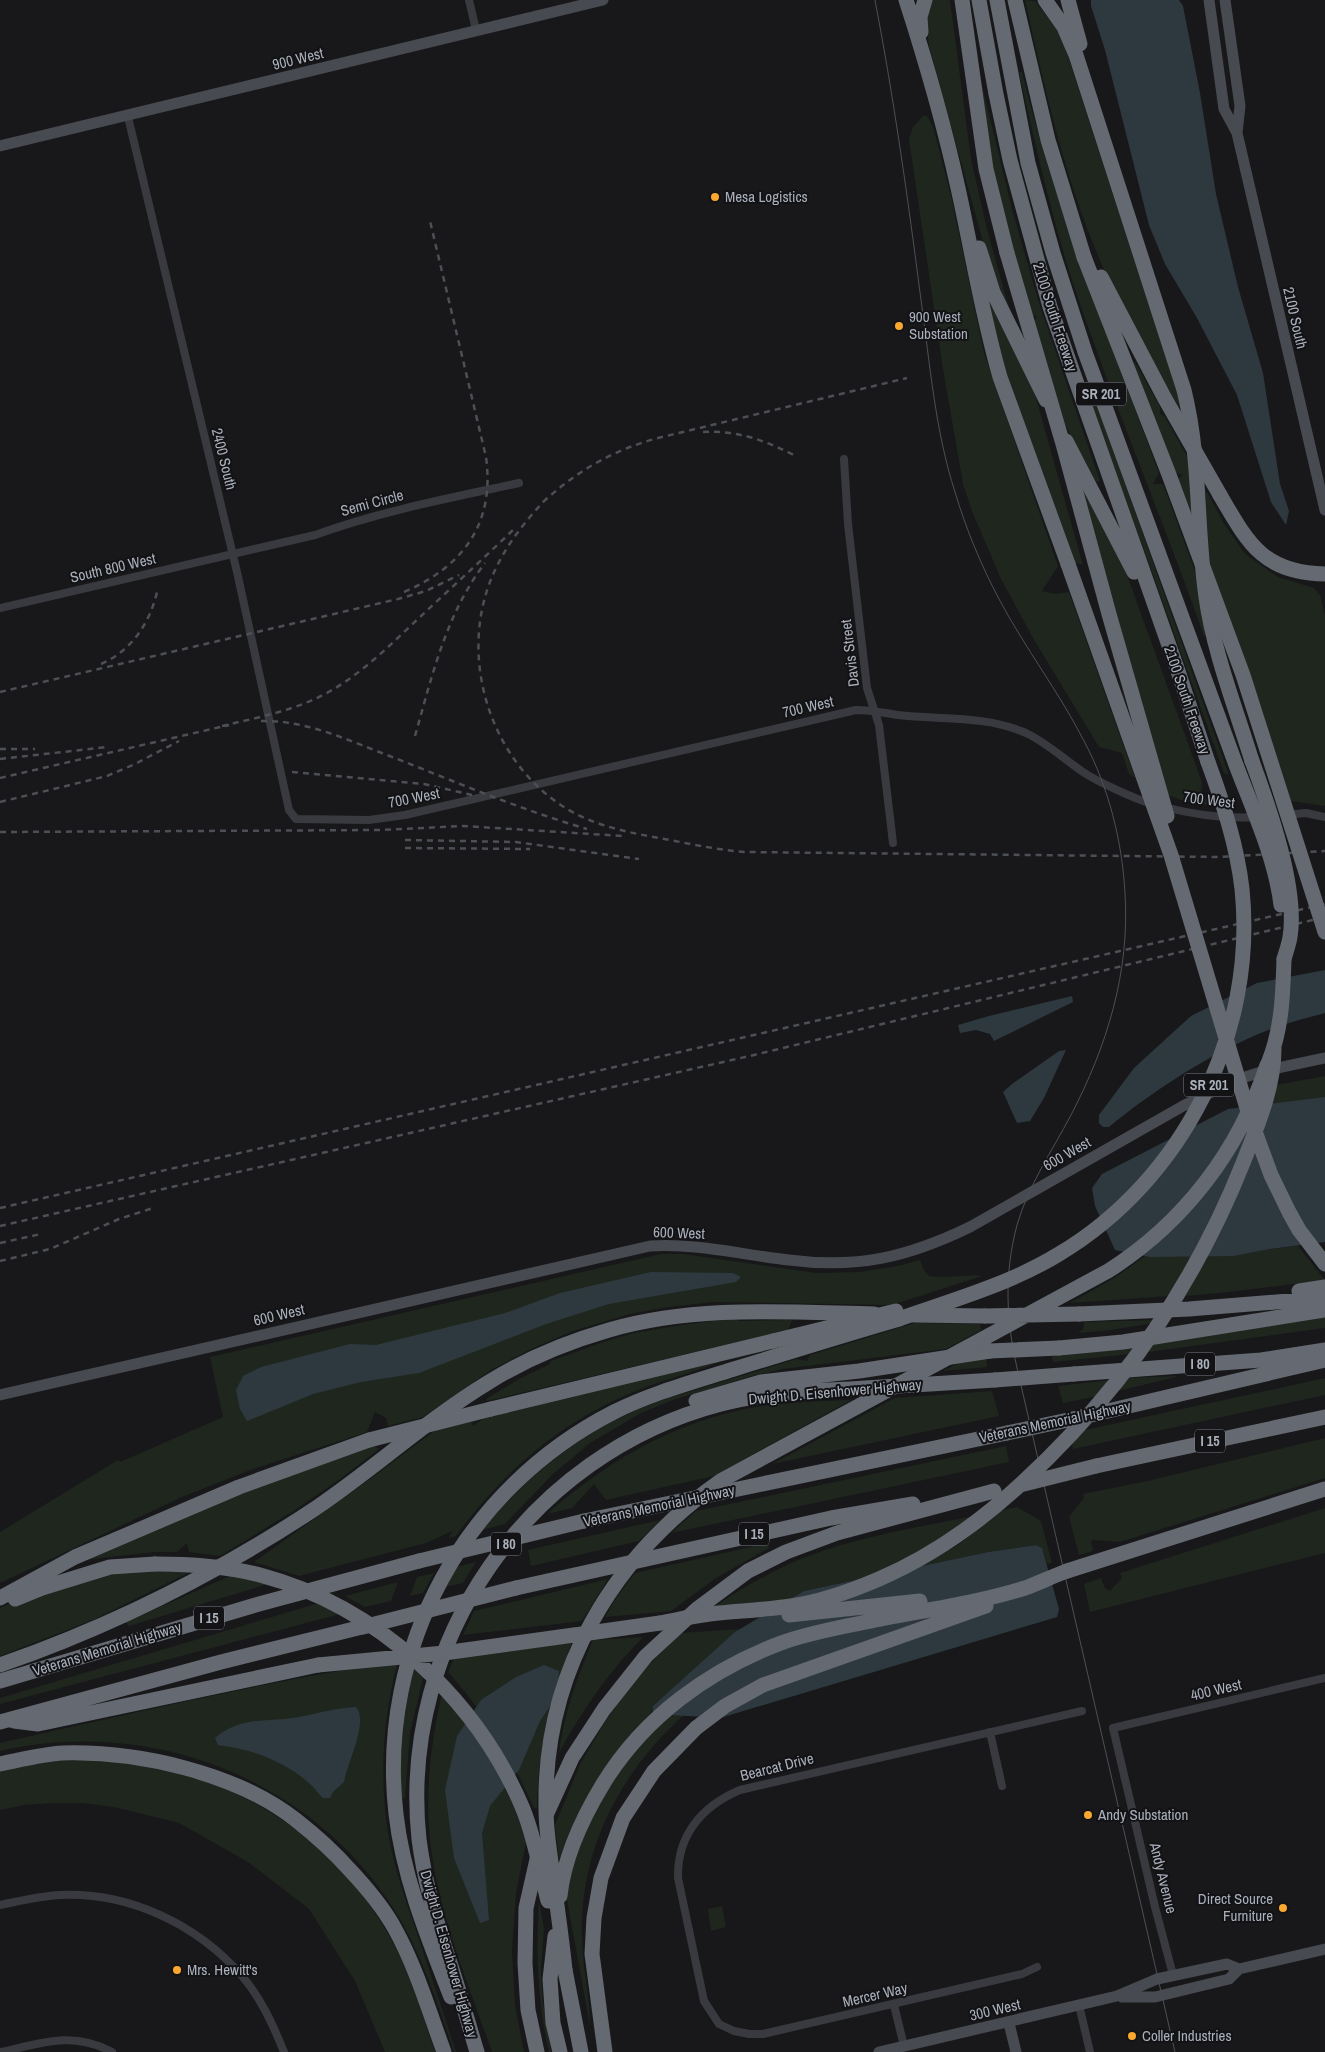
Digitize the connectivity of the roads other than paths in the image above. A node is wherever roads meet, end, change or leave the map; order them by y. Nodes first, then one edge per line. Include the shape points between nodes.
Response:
1 (469, 0) edge
2 (603, 0) edge
3 (906, 0) edge
4 (925, 0) edge
5 (1015, 0) edge
6 (1045, 0) edge
7 (1068, 0) edge
8 (1210, 0) edge
9 (1226, 0) edge
10 (962, 3) edge
11 (980, 5) edge
12 (998, 6) edge
13 (476, 30) junction
14 (923, 52) junction
15 (1097, 116) junction
16 (128, 117) junction
17 (1238, 133) junction
18 (0, 146) edge
19 (957, 186) junction
20 (1087, 255) junction
21 (844, 459) dead end
22 (519, 483) dead end
23 (1325, 510) edge
24 (233, 554) junction
25 (1325, 574) edge
26 (0, 608) edge
27 (1178, 671) junction
28 (874, 710) junction
29 (289, 810) joint
30 (1325, 817) edge
31 (893, 843) dead end
32 (1325, 932) edge
33 (1201, 958) junction
34 (1284, 959) junction
35 (1274, 1049) junction
36 (1325, 1058) edge
37 (1325, 1264) edge
38 (1325, 1287) edge
39 (964, 1296) junction
40 (1325, 1298) edge
41 (1189, 1309) junction
42 (1325, 1310) edge
43 (1325, 1350) edge
44 (1325, 1360) edge
45 (0, 1395) edge
46 (1325, 1417) edge
47 (635, 1437) junction
48 (1325, 1489) edge
49 (994, 1491) junction
50 (1067, 1571) junction
51 (0, 1598) edge
52 (0, 1605) edge
53 (660, 1623) junction
54 (0, 1665) edge
55 (1325, 1678) edge
56 (0, 1681) edge
57 (1082, 1711) dead end
58 (2, 1721) edge
59 (1113, 1728) joint
60 (990, 1732) junction
61 (0, 1764) edge
62 (1002, 1786) dead end
63 (0, 1905) edge
64 (1325, 1949) edge
65 (1037, 1967) dead end
66 (1239, 1969) junction
67 (565, 1970) junction
68 (1173, 1976) junction
69 (1117, 1996) junction
70 (894, 2005) junction
71 (1079, 2005) junction
72 (1010, 2022) junction
73 (719, 2024) joint
74 (904, 2046) junction
75 (1, 2052) edge
76 (112, 2052) edge
77 (284, 2052) edge
78 (444, 2052) edge
79 (475, 2052) edge
80 (537, 2052) edge
81 (560, 2052) edge
82 (581, 2052) edge
83 (605, 2052) edge
84 (879, 2052) edge
85 (1016, 2052) edge
86 (1090, 2052) edge

1 - 13 street
2 - 13 main road, 900 West
3 - 14 highway
4 - 14 highway via 920,17
5 - 20 highway via 1048,140
6 - 15 highway via 1070,39
7 - 15 highway via 1090,76
8 - 17 main road, 2100 South via 1224,109
9 - 17 main road, 2100 South via 1240,106
10 - 33 highway, bridge via 986,169 1007,253 1182,870
11 - 27 highway, 2100 South Freeway / SR 201 via 1010,160 1050,307
12 - 34 highway, 2100 South Freeway / SR 201, bridge via 1028,163 1053,253 1086,352 1261,830 1280,902
13 - 16 main road, 900 West
14 - 19 highway
15 - 34 highway, bridge via 1191,415 1206,598 1214,636 1270,812 1286,881 1290,936
16 - 18 main road, 900 West
16 - 24 street, 2400 South
17 - 23 main road, 2100 South
19 - 27 highway via 994,292 1127,557
19 - 33 highway, bridge via 993,354 1171,855
20 - 25 highway, bridge via 1246,539 1269,560 1296,571
20 - 32 highway, bridge via 1243,674
21 - 28 street, Davis Street via 848,524 867,688
22 - 24 street, Semi Circle via 395,510 315,535
24 - 26 street, South 800 West
24 - 29 street, 2400 South
27 - 39 highway, 2100 South Freeway / SR 201, bridge via 1224,806 1242,888 1244,926 1238,994 1222,1052 1209,1086 1187,1126 1163,1162 1136,1193 1106,1221 1066,1250 1008,1280
28 - 29 street, 700 West via 856,710 405,816 369,820 296,819
28 - 30 street, 700 West via 963,718 1008,727 1047,744 1084,773 1141,800 1186,812 1242,818 1306,813
28 - 31 street, Davis Street via 879,725
33 - 37 highway, bridge via 1249,1116 1271,1175 1299,1230
34 - 35 highway, 2100 South Freeway / SR 201 via 1281,1011
35 - 53 highway, bridge via 1274,1069 1226,1203 1161,1321 1125,1373 1082,1424 1007,1498 971,1527 880,1579 792,1606 707,1614
35 - 67 highway, bridge via 1250,1110 1222,1160 1178,1214 1140,1249 1108,1271 722,1480 668,1522 623,1571 573,1660 558,1708 548,1757 546,1826
36 - 45 main road, 600 West via 1264,1071 1217,1088 970,1227 935,1244 900,1255 850,1264 792,1261 691,1246 650,1246
38 - 41 highway
39 - 51 highway, bridge via 369,1440 239,1487 75,1557
39 - 79 highway, bridge via 649,1397 603,1418 561,1444 523,1474 488,1511 447,1569 411,1650 399,1701 394,1750 395,1799 401,1847 414,1894 436,1959
40 - 41 highway
41 - 54 highway, bridge via 985,1316 724,1311 658,1318 617,1327 532,1358 490,1382 317,1507 205,1575 94,1629
42 - 47 highway, bridge via 1123,1342 990,1351 752,1384 667,1412
43 - 47 highway, Dwight D. Eisenhower Highway / I 80, bridge via 1261,1360 750,1397 694,1412
44 - 56 highway, Veterans Memorial Highway / I 15, bridge via 1082,1417 584,1521 259,1604
46 - 49 highway, I 15, bridge
47 - 79 highway, Dwight D. Eisenhower Highway / I 80 via 560,1488 536,1510 493,1560 459,1617 432,1691 421,1741 418,1774 419,1839 431,1904
48 - 50 highway
49 - 58 highway, I 15, bridge via 831,1518 516,1588
49 - 80 highway via 838,1533 786,1552 748,1571 697,1609 646,1656 604,1709 572,1758 548,1809 526,1908 528,2010
50 - 53 highway, bridge via 959,1595 882,1607
50 - 81 highway, bridge via 1018,1589 780,1643 732,1665 684,1694 646,1727 618,1760 591,1804 571,1852 560,1890 550,1979 553,2023
50 - 83 highway, bridge via 1028,1593 763,1685 725,1706 674,1749 654,1771 623,1818 601,1878 592,1954
52 - 67 highway, bridge via 110,1567 205,1564 261,1575 328,1602 364,1621 394,1642 446,1690 479,1729 501,1765 523,1809 536,1849
53 - 58 highway, bridge via 444,1653 318,1665 38,1724
55 - 59 street, 400 West
57 - 60 street, Bearcat Drive
59 - 68 street, Andy Avenue
60 - 62 street
60 - 73 street, Bearcat Drive via 740,1790 705,1810 683,1845 678,1878 704,2001
61 - 78 highway via 62,1753 141,1757 218,1778 295,1819 366,1886 395,1928 417,1975
63 - 77 street via 51,1896 86,1895 131,1903 160,1914 207,1942 242,1976 262,2004
64 - 66 main road, 300 West
65 - 70 street, Mercer Way via 1022,1974
66 - 68 main road, 300 West via 1227,1964
66 - 69 main road, 300 West via 1229,1979 1155,1997
67 - 82 highway
68 - 69 main road, 300 West via 1152,1980
69 - 71 main road, 300 West
70 - 73 street, Mercer Way via 763,2034 734,2031
70 - 74 street
71 - 72 main road, 300 West
71 - 86 street
72 - 74 main road, 300 West
72 - 85 main road
74 - 84 main road, 300 West
75 - 76 street via 61,2039 80,2040

